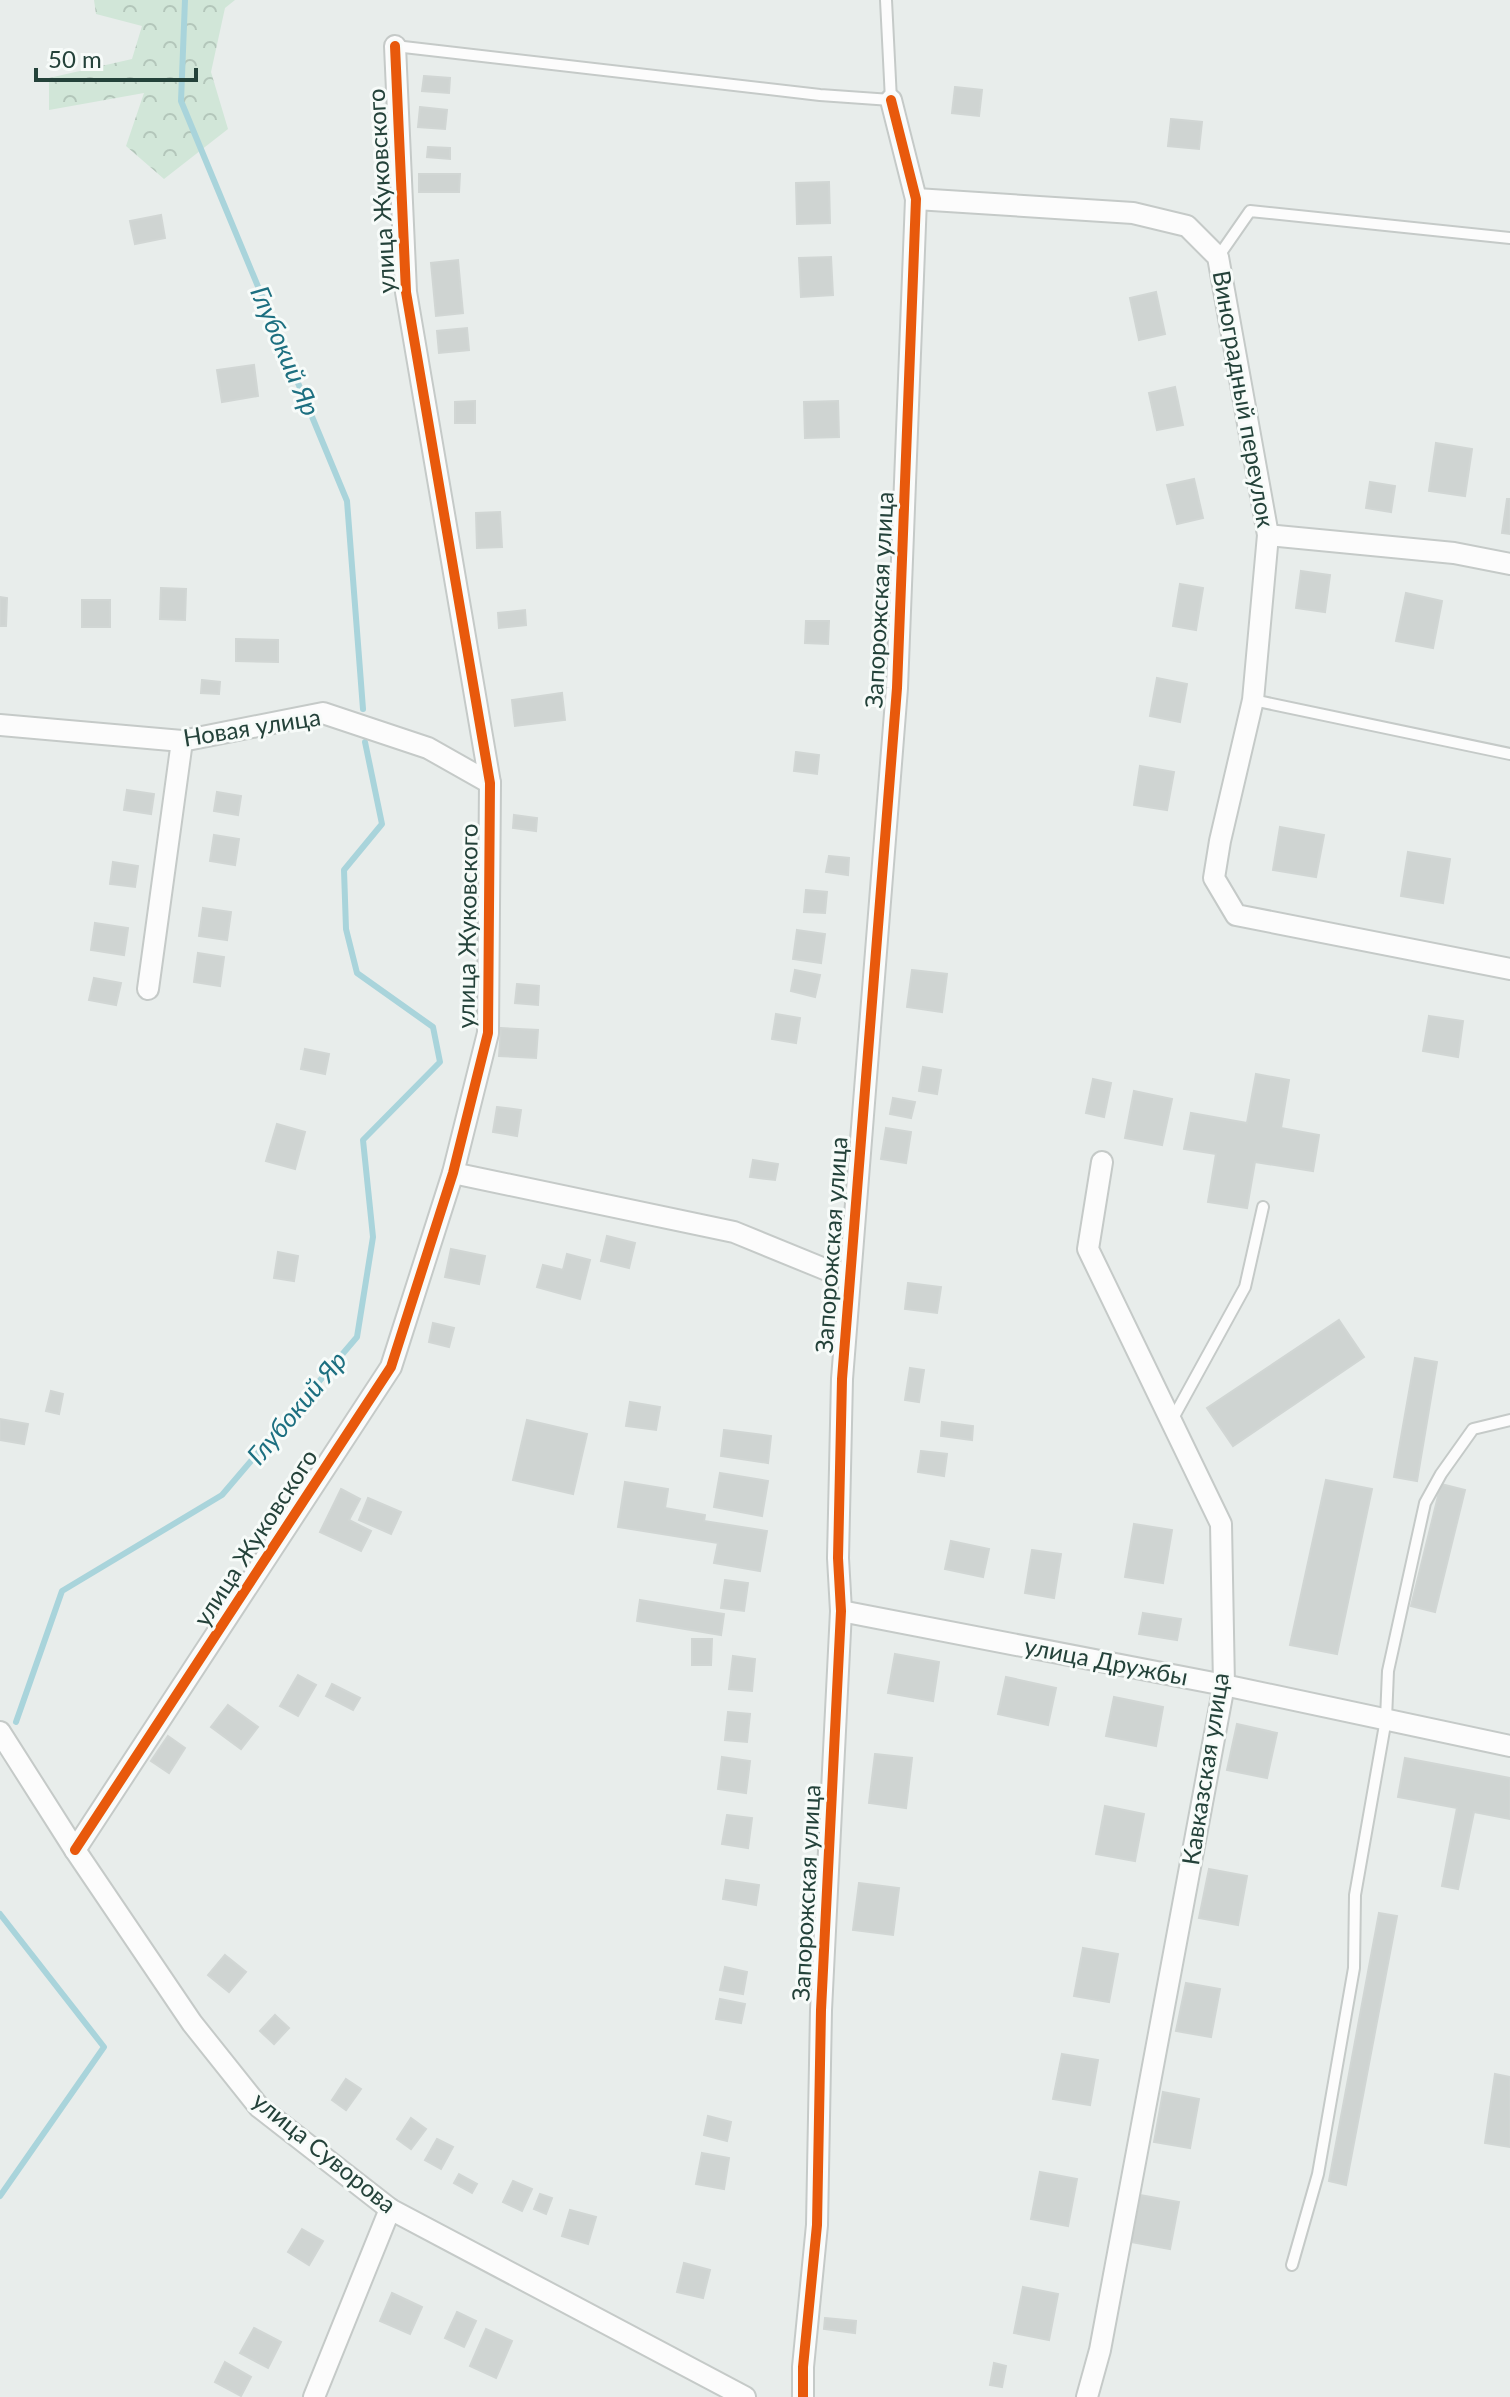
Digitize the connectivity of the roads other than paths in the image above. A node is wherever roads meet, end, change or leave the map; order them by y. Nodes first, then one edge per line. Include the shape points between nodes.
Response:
1 (886, 0) edge
2 (395, 46) joint
3 (891, 100) junction
4 (916, 199) junction
5 (1510, 238) edge
6 (1218, 257) junction
7 (1268, 535) junction
8 (1510, 564) edge
9 (1253, 700) junction
10 (0, 725) edge
11 (182, 741) junction
12 (1510, 754) edge
13 (490, 783) junction
14 (1510, 969) edge
15 (148, 989) dead end
16 (1102, 1162) dead end
17 (453, 1173) junction
18 (1263, 1207) dead end
19 (849, 1279) junction
20 (1510, 1420) edge
21 (1171, 1421) junction
22 (841, 1611) junction
23 (1224, 1685) junction
24 (1386, 1719) junction
25 (0, 1732) edge
26 (1510, 1746) edge
27 (75, 1850) junction
28 (390, 2209) junction
29 (1292, 2265) dead end
30 (314, 2397) edge
31 (745, 2397) edge
32 (803, 2397) edge
33 (1087, 2397) edge

1 - 3 lane
2 - 3 lane
2 - 13 street, улица Жуковского via 406,292
3 - 4 street, Запорожская улица
4 - 6 street via 1133,213 1187,226
4 - 19 street, Запорожская улица via 897,688
5 - 6 lane via 1250,211
6 - 7 street, Виноградный переулок
7 - 8 street via 1454,553
7 - 9 street, Виноградный переулок
9 - 12 lane
9 - 14 street, Виноградный переулок via 1214,878 1236,915
10 - 11 street, Новая улица
11 - 13 street, Новая улица via 323,713 428,748
11 - 15 street
13 - 17 street, улица Жуковского via 488,1033
16 - 21 street, Кавказская улица via 1088,1249
17 - 19 street via 734,1232
17 - 27 street, улица Жуковского via 391,1367
18 - 21 lane via 1245,1287
19 - 22 street, Запорожская улица via 838,1543
20 - 24 lane via 1473,1429 1425,1503 1388,1671
21 - 23 street, Кавказская улица via 1221,1524
22 - 23 street, улица Дружбы
22 - 32 street, Запорожская улица via 821,2010 817,2225
23 - 24 street, улица Дружбы
23 - 33 street, Кавказская улица
24 - 26 street, улица Дружбы
24 - 29 lane via 1355,1895 1352,1983 1318,2174
25 - 27 street, улица Суворова
27 - 28 street, улица Суворова via 192,2023 259,2107
28 - 30 street
28 - 31 street, улица Суворова

